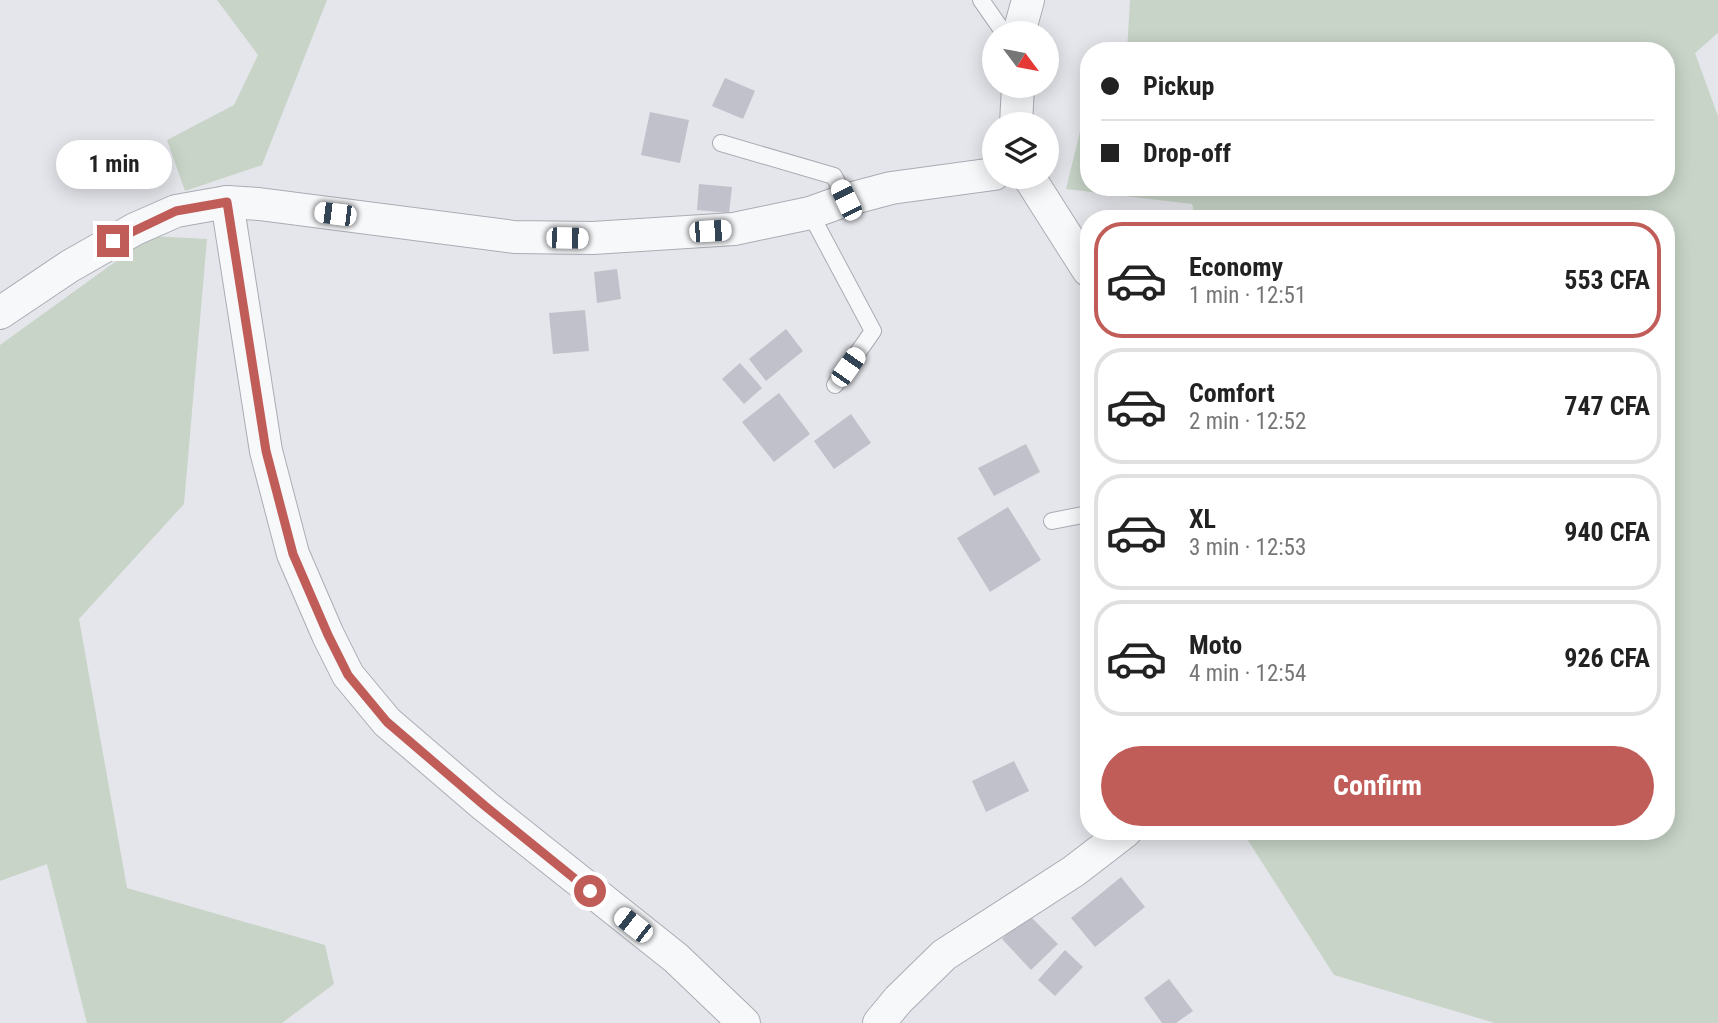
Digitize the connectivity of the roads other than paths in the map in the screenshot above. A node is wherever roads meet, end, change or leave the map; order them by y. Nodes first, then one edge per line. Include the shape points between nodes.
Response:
1 (981, 0) edge
2 (1028, 0) edge
3 (996, 21) edge
4 (1022, 21) edge
5 (721, 143) dead end
6 (982, 171) edge
7 (1037, 189) edge
8 (846, 200) junction
9 (227, 202) junction
10 (810, 213) junction
11 (1080, 257) edge
12 (0, 313) edge
13 (835, 385) dead end
14 (1080, 516) edge
15 (1052, 521) dead end
16 (1114, 840) edge
17 (744, 1023) edge
18 (879, 1023) edge

1 - 3 lane
2 - 4 street
5 - 8 lane via 834,176
6 - 8 street
7 - 11 street
8 - 10 street
9 - 10 street via 514,237 593,238 734,229
9 - 12 street via 176,211 135,229
9 - 17 street via 266,451 293,554 348,675 387,722 676,958
10 - 13 lane via 873,331
14 - 15 lane
16 - 18 street via 944,955

